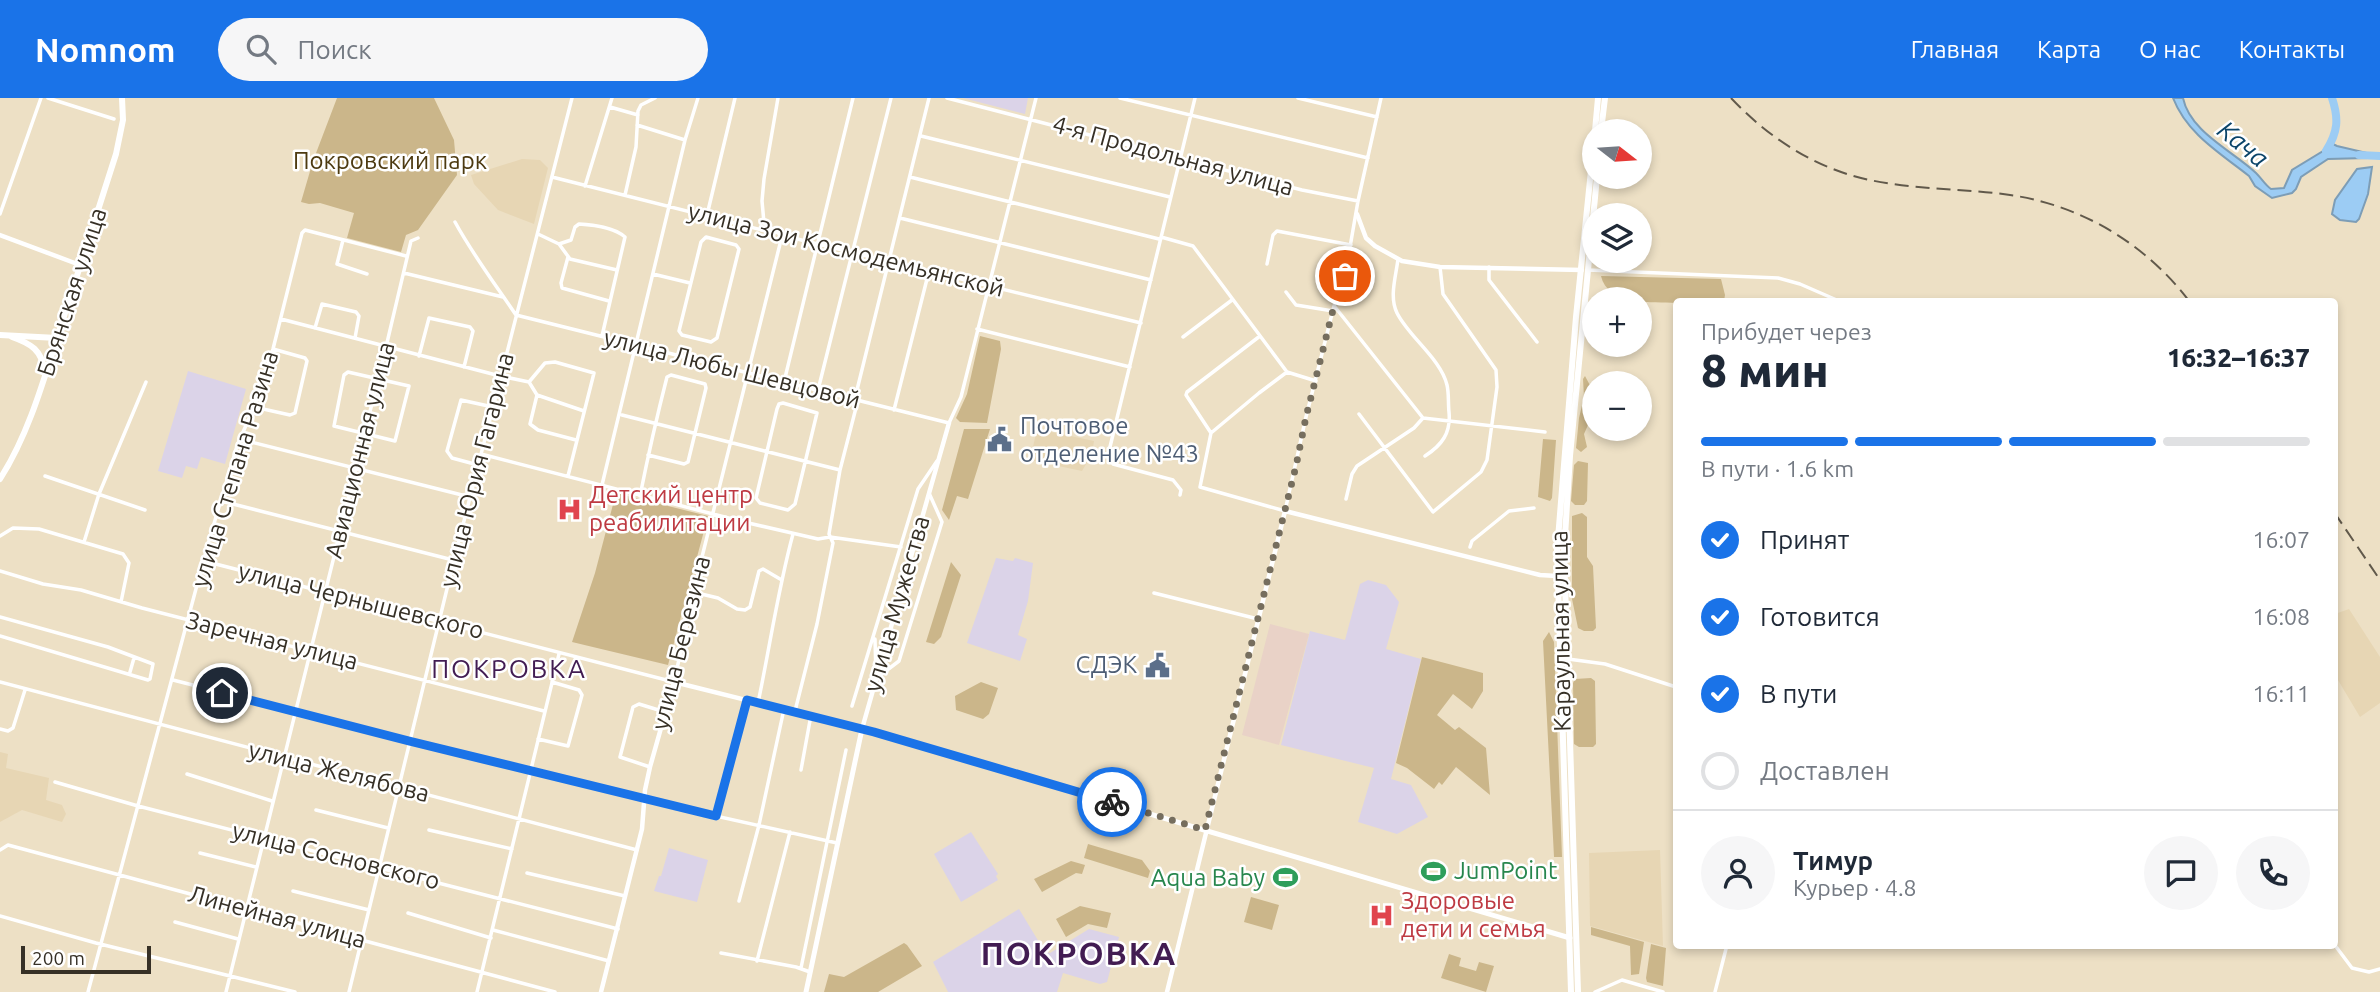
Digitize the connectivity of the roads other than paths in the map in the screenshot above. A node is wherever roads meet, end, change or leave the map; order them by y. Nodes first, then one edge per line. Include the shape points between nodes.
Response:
1 (40, 98) edge
2 (48, 98) edge
3 (122, 98) edge
4 (572, 98) edge
5 (612, 98) edge
6 (655, 98) edge
7 (698, 98) edge
8 (735, 98) edge
9 (778, 98) edge
10 (853, 98) edge
11 (891, 98) edge
12 (929, 98) edge
13 (947, 98) edge
14 (1035, 98) edge
15 (1120, 98) edge
16 (1195, 98) edge
17 (1298, 98) edge
18 (1381, 98) edge
19 (1598, 98) edge
20 (1605, 98) edge
21 (610, 107) junction
22 (638, 115) junction
23 (1190, 116) junction
24 (1377, 117) junction
25 (114, 119) dead end
26 (1030, 119) junction
27 (1596, 119) edge
28 (1602, 119) edge
29 (637, 125) junction
30 (920, 136) junction
31 (685, 141) junction
32 (1180, 157) junction
33 (1368, 158) junction
34 (1019, 160) junction
35 (552, 177) junction
36 (910, 177) junction
37 (585, 186) junction
38 (625, 195) junction
39 (1170, 197) junction
40 (1008, 201) junction
41 (1358, 201) junction
42 (669, 206) junction
43 (0, 214) edge
44 (1357, 214) junction
45 (706, 216) junction
46 (900, 218) junction
47 (455, 222) dead end
48 (537, 234) junction
49 (0, 235) edge
50 (781, 235) junction
51 (418, 238) dead end
52 (1161, 238) junction
53 (343, 240) junction
54 (998, 242) junction
55 (559, 244) junction
56 (818, 244) junction
57 (1350, 245) junction
58 (854, 252) junction
59 (407, 256) junction
60 (568, 257) junction
61 (1398, 259) junction
62 (888, 261) junction
63 (1266, 264) dead end
64 (80, 265) junction
65 (1440, 267) junction
66 (1489, 267) junction
67 (617, 270) junction
68 (1582, 270) edge
69 (929, 271) junction
70 (404, 273) junction
71 (1585, 273) edge
72 (1585, 273) edge
73 (1652, 273) edge
74 (367, 274) dead end
75 (653, 274) junction
76 (1151, 280) junction
77 (690, 283) junction
78 (988, 285) junction
79 (1286, 292) dead end
80 (503, 297) junction
81 (1832, 298) edge
82 (1232, 300) junction
83 (609, 301) junction
84 (1334, 309) junction
85 (516, 315) junction
86 (281, 319) junction
87 (1140, 323) junction
88 (315, 328) junction
89 (977, 329) junction
90 (0, 335) edge
91 (11, 336) junction
92 (602, 336) junction
93 (1259, 336) junction
94 (1183, 337) dead end
95 (57, 338) junction
96 (355, 338) junction
97 (1538, 342) dead end
98 (636, 345) junction
99 (386, 347) junction
100 (273, 349) junction
101 (419, 356) junction
102 (464, 367) junction
103 (1130, 367) junction
104 (1287, 372) junction
105 (46, 373) junction
106 (748, 373) junction
107 (500, 376) junction
108 (378, 378) junction
109 (1316, 381) junction
110 (146, 382) dead end
111 (529, 382) junction
112 (784, 382) junction
113 (818, 390) junction
114 (537, 395) junction
115 (857, 399) junction
116 (254, 407) junction
117 (493, 407) junction
118 (894, 410) junction
119 (584, 411) junction
120 (1359, 414) dead end
121 (621, 415) junction
122 (1423, 418) junction
123 (1450, 420) junction
124 (949, 423) junction
125 (655, 425) junction
126 (1492, 427) junction
127 (1545, 432) dead end
128 (1211, 433) junction
129 (363, 434) junction
130 (695, 434) junction
131 (239, 439) junction
132 (576, 440) junction
133 (731, 443) junction
134 (1384, 447) junction
135 (768, 452) junction
136 (481, 454) junction
137 (648, 456) junction
138 (1425, 456) dead end
139 (806, 461) junction
140 (937, 461) junction
141 (478, 465) junction
142 (355, 467) junction
143 (840, 470) junction
144 (45, 476) dead end
145 (568, 476) junction
146 (0, 479) edge
147 (602, 485) junction
148 (929, 492) junction
149 (1181, 493) dead end
150 (99, 494) junction
151 (470, 496) junction
152 (640, 496) junction
153 (1346, 499) dead end
154 (221, 501) junction
155 (1534, 508) dead end
156 (145, 510) dead end
157 (1285, 511) junction
158 (713, 515) junction
159 (339, 532) junction
160 (793, 533) junction
161 (0, 536) edge
162 (830, 537) junction
163 (84, 542) junction
164 (901, 547) junction
165 (1470, 547) dead end
166 (454, 560) junction
167 (204, 561) junction
168 (0, 571) edge
169 (1558, 576) junction
170 (780, 579) junction
171 (325, 592) junction
172 (694, 592) junction
173 (1154, 593) dead end
174 (121, 602) junction
175 (1, 617) edge
176 (1258, 619) junction
177 (188, 620) junction
178 (439, 621) junction
179 (875, 635) junction
180 (0, 636) edge
181 (309, 651) junction
182 (560, 653) junction
183 (134, 657) junction
184 (1568, 659) junction
185 (129, 673) junction
186 (876, 679) junction
187 (425, 680) junction
188 (173, 681) junction
189 (674, 681) junction
190 (0, 682) edge
191 (552, 682) junction
192 (1673, 686) edge
193 (25, 690) junction
194 (747, 700) junction
195 (758, 703) junction
196 (852, 706) dead end
197 (784, 709) junction
198 (296, 711) junction
199 (544, 711) junction
200 (795, 711) junction
201 (665, 712) junction
202 (811, 716) junction
203 (160, 726) junction
204 (0, 729) edge
205 (862, 729) junction
206 (538, 739) junction
207 (409, 741) junction
208 (846, 750) dead end
209 (284, 758) junction
210 (650, 767) junction
211 (801, 770) dead end
212 (531, 772) junction
213 (187, 774) dead end
214 (55, 782) dead end
215 (398, 787) junction
216 (644, 800) junction
217 (272, 801) junction
218 (138, 806) junction
219 (316, 810) dead end
220 (716, 816) junction
221 (519, 819) junction
222 (759, 825) junction
223 (389, 828) junction
224 (429, 830) dead end
225 (1205, 830) junction
226 (790, 832) junction
227 (264, 838) junction
228 (828, 841) junction
229 (838, 843) junction
230 (512, 849) junction
231 (0, 850) edge
232 (637, 850) junction
233 (200, 853) dead end
234 (256, 867) junction
235 (379, 868) junction
236 (527, 873) dead end
237 (119, 876) junction
238 (293, 891) dead end
239 (625, 896) junction
240 (501, 898) junction
241 (739, 901) dead end
242 (246, 908) junction
243 (369, 910) junction
244 (408, 913) dead end
245 (0, 916) edge
246 (175, 922) dead end
247 (618, 929) junction
248 (494, 930) junction
249 (491, 938) junction
250 (1573, 938) junction
251 (238, 939) junction
252 (361, 940) junction
253 (101, 943) junction
254 (1726, 949) edge
255 (2338, 949) edge
256 (721, 953) dead end
257 (609, 961) junction
258 (757, 961) junction
259 (801, 968) junction
260 (2380, 970) edge
261 (810, 972) junction
262 (482, 973) junction
263 (230, 975) junction
264 (88, 992) edge
265 (226, 992) edge
266 (295, 992) edge
267 (349, 992) edge
268 (477, 992) edge
269 (555, 992) edge
270 (601, 992) edge
271 (806, 992) edge
272 (1167, 992) edge
273 (1571, 992) edge
274 (1578, 992) edge
275 (1595, 992) edge
276 (1663, 992) edge
277 (1715, 992) edge

1 - 43 street
2 - 25 street
3 - 64 main road, Брянская улица via 120,135
4 - 35 street, улица Юрия Гагарина
5 - 21 street
6 - 22 street via 641,105
7 - 31 street
8 - 45 street
9 - 50 street via 762,201 764,223
10 - 56 street
11 - 58 street
12 - 30 street
13 - 26 street, 4-я Продольная улица
14 - 26 street
15 - 23 street
16 - 23 street
17 - 24 street
18 - 24 street
19 - 27 main road
20 - 28 main road
21 - 22 street
21 - 37 street
22 - 29 street
23 - 32 street
23 - 33 street
24 - 33 street
26 - 32 street, 4-я Продольная улица
26 - 34 street
29 - 31 street
29 - 38 street
30 - 34 street
30 - 36 street
31 - 42 street
32 - 39 street
32 - 41 street, 4-я Продольная улица
33 - 41 street
34 - 39 street
34 - 40 street
35 - 37 street, улица Зои Космодемьянской
35 - 48 street, улица Юрия Гагарина
36 - 40 street
36 - 46 street
37 - 38 street, улица Зои Космодемьянской
38 - 42 street, улица Зои Космодемьянской
39 - 52 street
40 - 52 street
40 - 54 street
41 - 44 street
42 - 45 street, улица Зои Космодемьянской
42 - 75 street
44 - 57 street
44 - 61 street via 1366,237
45 - 50 street, улица Зои Космодемьянской
46 - 54 street
46 - 62 street
47 - 80 street
48 - 55 street
48 - 85 street, улица Юрия Гагарина
49 - 64 street
50 - 56 street, улица Зои Космодемьянской
50 - 106 street, улица Березина
51 - 59 street, Авиационная улица via 411,241
52 - 76 street
52 - 82 street via 1193,246
53 - 59 street
53 - 74 street via 337,264
53 - 86 street, улица Степана Разина via 302,233
54 - 76 street
54 - 78 street
55 - 60 street
55 - 67 street via 571,240 579,224 620,233 625,240
56 - 58 street, улица Зои Космодемьянской
56 - 112 street
57 - 63 street via 1277,231
57 - 84 street
58 - 62 street, улица Зои Космодемьянской
58 - 113 street
59 - 70 street, Авиационная улица
60 - 67 street
60 - 83 street via 562,288
61 - 65 street
61 - 123 street via 1395,306 1447,383
62 - 69 street, улица Зои Космодемьянской
62 - 115 street
64 - 95 main road, Брянская улица
65 - 66 street
65 - 126 street via 1443,294 1496,370
66 - 68 street
66 - 97 street via 1489,280
67 - 83 street
69 - 78 street, улица Зои Космодемьянской
69 - 118 street
70 - 80 street
70 - 99 street, Авиационная улица
71 - 169 main road, Караульная улица via 1559,509
72 - 184 main road, Караульная улица via 1564,552
73 - 81 street via 1778,278
75 - 77 street
75 - 98 street
76 - 87 street
77 - 77 street via 703,239 738,247 715,341 679,331
78 - 87 street, улица Зои Космодемьянской
78 - 89 street
79 - 84 street via 1296,305
80 - 85 street
82 - 93 street
82 - 94 street
83 - 92 street
84 - 109 street
84 - 122 street
85 - 92 street, улица Любы Шевцовой
85 - 107 street, улица Юрия Гагарина
86 - 88 street
86 - 100 street, улица Степана Разина
87 - 103 street
88 - 96 street
88 - 96 street via 322,304 356,312
89 - 103 street
89 - 124 street via 961,397
90 - 91 main road
91 - 95 main road
91 - 105 main road via 35,347
92 - 98 street, улица Любы Шевцовой
93 - 104 street
93 - 128 street via 1186,391
95 - 105 main road, Брянская улица
96 - 99 street
98 - 106 street, улица Любы Шевцовой
98 - 121 street
99 - 101 street
99 - 108 street, Авиационная улица
100 - 116 street, улица Степана Разина
100 - 116 street via 307,361 295,413
101 - 102 street
101 - 102 street via 429,318 470,327
102 - 107 street
103 - 149 street via 1110,451 1113,464 1172,480
104 - 109 street
104 - 128 street
105 - 146 main road, Брянская улица
106 - 112 street, улица Любы Шевцовой
106 - 133 street, улица Березина
107 - 111 street
107 - 117 street, улица Юрия Гагарина
108 - 129 street, Авиационная улица
108 - 129 street via 344,375 333,424
108 - 129 street via 409,386 396,439 391,442
109 - 157 street
110 - 150 street
111 - 114 street
111 - 119 street via 543,364 552,361 592,372
112 - 113 street, улица Любы Шевцовой
113 - 115 street, улица Любы Шевцовой
114 - 119 street
114 - 132 street via 530,425
115 - 118 street, улица Любы Шевцовой
115 - 143 street
116 - 131 street, улица Степана Разина
117 - 136 street, улица Юрия Гагарина
117 - 141 street via 461,400 447,451 452,458
118 - 124 street, улица Любы Шевцовой
119 - 132 street
120 - 134 street
121 - 125 street
121 - 147 street
122 - 123 street
122 - 134 street
123 - 126 street
123 - 138 street via 1446,437
124 - 140 street, улица Мужества
125 - 130 street
125 - 130 street via 671,375 706,386
125 - 137 street
126 - 127 street
126 - 134 street via 1481,472 1433,512
128 - 157 street via 1200,487
129 - 142 street, Авиационная улица
130 - 133 street
130 - 137 street via 688,463
131 - 142 street
131 - 154 street, улица Степана Разина
132 - 145 street
133 - 135 street
133 - 158 street, улица Березина
134 - 153 street via 1357,466
135 - 139 street
135 - 139 street via 756,498 786,510 795,504
135 - 139 street via 783,402 817,414
136 - 141 street, улица Юрия Гагарина
136 - 145 street
137 - 152 street
139 - 143 street
140 - 148 street, улица Мужества
140 - 164 street via 918,489
141 - 151 street, улица Юрия Гагарина
142 - 151 street
142 - 159 street, Авиационная улица
143 - 162 street
144 - 150 street
145 - 147 street
147 - 152 street
148 - 186 street, улица Мужества
148 - 186 street via 942,522 899,661
150 - 156 street
150 - 163 street
151 - 166 street, улица Юрия Гагарина
152 - 158 street
154 - 159 street
154 - 167 street, улица Степана Разина
155 - 165 street via 1510,511
157 - 169 street
157 - 176 street
158 - 160 street
158 - 172 street, улица Березина
159 - 166 street
159 - 171 street, Авиационная улица
160 - 162 street
160 - 170 street
161 - 163 street via 13,528 38,529
162 - 164 street
162 - 200 street via 833,543 817,624
163 - 174 street via 124,554 129,563
164 - 179 street
166 - 178 street, улица Юрия Гагарина
167 - 171 street, улица Чернышевского
167 - 177 street, улица Степана Разина
168 - 174 street, Заречная улица
169 - 250 main road, Караульная улица
170 - 172 street via 759,571 750,607 745,610
170 - 195 street
171 - 178 street, улица Чернышевского
171 - 181 street, Авиационная улица
172 - 189 street, улица Березина
173 - 176 street
174 - 177 street, Заречная улица
175 - 183 street
176 - 225 street
177 - 181 street, Заречная улица
177 - 188 street, улица Степана Разина
178 - 182 street, улица Чернышевского
178 - 187 street, улица Юрия Гагарина
179 - 186 street
179 - 196 street
180 - 185 street
181 - 187 street, Заречная улица
181 - 198 street, Авиационная улица
182 - 189 street, улица Чернышевского
182 - 191 street
183 - 185 street
183 - 185 street via 154,667 149,680
184 - 192 street via 1605,664
184 - 250 main road, Караульная улица
186 - 205 street, улица Мужества
187 - 199 street, Заречная улица
187 - 207 street, улица Юрия Гагарина
188 - 198 street
188 - 203 street, улица Степана Разина
189 - 194 street, улица Чернышевского
189 - 201 street, улица Березина
190 - 193 street, улица Желябова
191 - 199 street
191 - 206 street via 582,695 568,746
193 - 203 street, улица Желябова
193 - 204 street via 13,728
194 - 195 street, улица Чернышевского
194 - 220 street
195 - 197 street, улица Чернышевского
197 - 200 street, улица Чернышевского
197 - 222 street
198 - 207 street
198 - 209 street, Авиационная улица
199 - 206 street
200 - 202 street, улица Чернышевского
201 - 210 street, улица Березина
201 - 210 street via 634,705 626,731 620,757
202 - 205 street, улица Чернышевского
202 - 211 street
203 - 209 street, улица Желябова
203 - 218 street, улица Степана Разина
205 - 225 main road, улица Чернышевского
205 - 229 main road, улица Мужества
206 - 212 street
207 - 212 street
207 - 215 street, улица Юрия Гагарина
208 - 228 street
209 - 215 street, улица Желябова
209 - 217 street, Авиационная улица
210 - 216 street, улица Березина
212 - 216 street
212 - 221 street
213 - 217 street
214 - 218 street, улица Сосновского
215 - 221 street, улица Желябова
215 - 223 street, улица Юрия Гагарина
216 - 220 street
216 - 232 street, улица Березина
217 - 227 street, Авиационная улица
218 - 227 street, улица Сосновского
218 - 237 street, улица Степана Разина
219 - 223 street
220 - 222 street
221 - 230 street
221 - 232 street, улица Желябова
222 - 226 street
222 - 241 street
223 - 235 street, улица Юрия Гагарина
224 - 230 street
225 - 250 main road, улица Чернышевского
225 - 272 street
226 - 228 street
226 - 258 street
227 - 234 street, Авиационная улица
227 - 235 street, улица Сосновского
228 - 229 street
228 - 259 street
229 - 261 main road, улица Мужества
230 - 240 street
231 - 237 street, Линейная улица via 8,845
232 - 239 street, улица Березина
233 - 234 street
234 - 242 street, Авиационная улица
235 - 240 street, улица Сосновского
235 - 243 street, улица Юрия Гагарина
236 - 239 street
237 - 242 street, Линейная улица
237 - 253 street, улица Степана Разина
238 - 243 street
239 - 247 street, улица Березина
240 - 247 street, улица Сосновского
240 - 248 street
242 - 251 street, Авиационная улица
242 - 252 street, Линейная улица
243 - 252 street, улица Юрия Гагарина
244 - 249 street
245 - 253 street
246 - 251 street
247 - 257 street, улица Березина
248 - 249 street
248 - 257 street
249 - 262 street
250 - 273 main road, Караульная улица
250 - 274 main road, Караульная улица
251 - 263 street, Авиационная улица
252 - 262 street, Линейная улица
252 - 267 street, улица Юрия Гагарина
253 - 263 street
253 - 264 street, улица Степана Разина
254 - 277 street
255 - 260 street via 2352,968
256 - 258 street
257 - 270 street, улица Березина
258 - 259 street
259 - 261 street
261 - 271 main road, улица Мужества
262 - 268 street
262 - 269 street, Линейная улица
263 - 265 street, Авиационная улица
263 - 266 street
275 - 276 street via 1622,980

